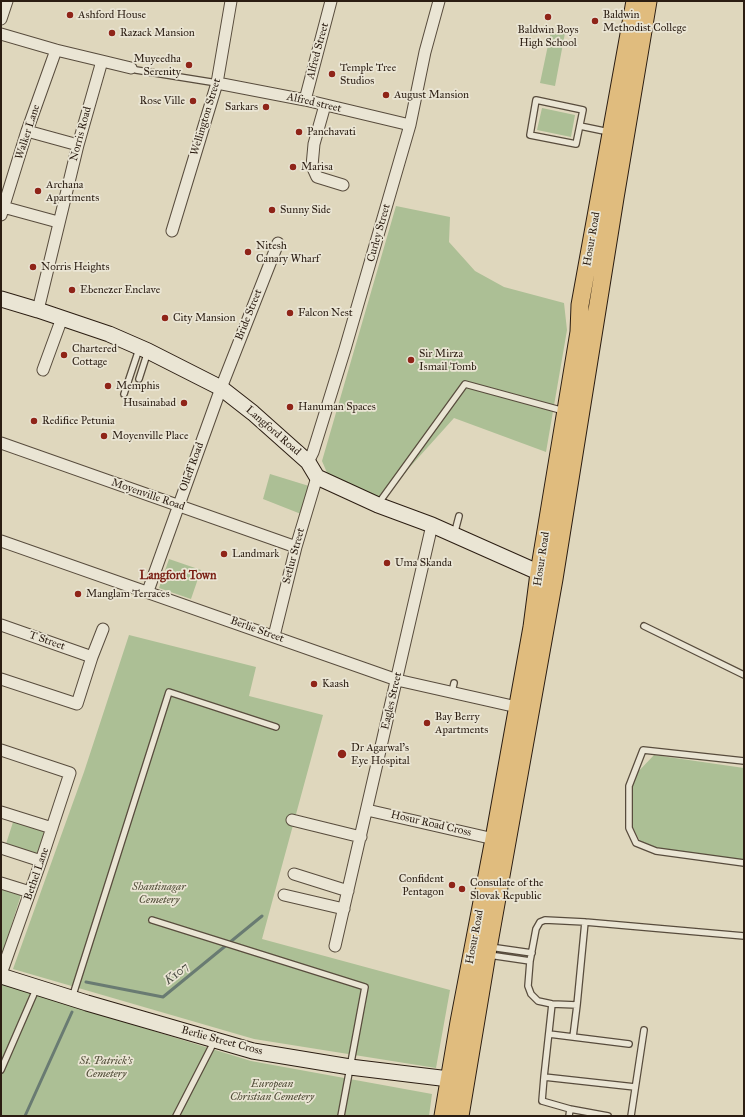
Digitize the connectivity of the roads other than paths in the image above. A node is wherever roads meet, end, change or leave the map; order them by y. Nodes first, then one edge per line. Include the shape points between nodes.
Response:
1 (7, 1) edge
2 (231, 1) edge
3 (331, 1) edge
4 (439, 1) edge
5 (636, 1) edge
6 (648, 1) edge
7 (1, 19) edge
8 (1, 34) edge
9 (56, 50) junction
10 (102, 61) junction
11 (132, 68) joint
12 (218, 83) junction
13 (305, 100) junction
14 (325, 105) junction
15 (410, 125) junction
16 (580, 126) junction
17 (27, 131) junction
18 (611, 133) junction
19 (78, 145) junction
20 (343, 185) dead end
21 (2, 211) edge
22 (58, 222) junction
23 (172, 231) dead end
24 (278, 243) dead end
25 (1, 299) edge
26 (38, 310) junction
27 (62, 318) junction
28 (144, 349) junction
29 (43, 370) dead end
30 (139, 379) dead end
31 (220, 388) junction
32 (124, 394) dead end
33 (566, 411) junction
34 (1, 443) edge
35 (308, 462) junction
36 (316, 477) junction
37 (378, 505) junction
38 (178, 506) junction
39 (459, 516) dead end
40 (432, 525) junction
41 (454, 535) junction
42 (1, 540) edge
43 (296, 547) junction
44 (547, 576) junction
45 (148, 591) junction
46 (1, 625) edge
47 (644, 626) dead end
48 (103, 629) dead end
49 (274, 636) junction
50 (92, 657) junction
51 (744, 675) edge
52 (1, 679) edge
53 (396, 680) junction
54 (517, 707) junction
55 (276, 727) dead end
56 (1, 750) edge
57 (744, 761) edge
58 (367, 810) junction
59 (1, 812) edge
60 (292, 820) dead end
61 (52, 828) junction
62 (361, 837) junction
63 (494, 839) junction
64 (1, 848) edge
65 (41, 861) junction
66 (744, 863) edge
67 (294, 874) dead end
68 (1, 883) edge
69 (348, 891) junction
70 (30, 892) junction
71 (284, 895) dead end
72 (344, 909) junction
73 (152, 920) dead end
74 (585, 922) junction
75 (744, 936) edge
76 (335, 946) dead end
77 (487, 950) junction
78 (532, 953) junction
79 (530, 961) junction
80 (1, 975) edge
81 (37, 987) junction
82 (72, 998) junction
83 (552, 1004) junction
84 (577, 1005) junction
85 (644, 1030) dead end
86 (549, 1034) junction
87 (573, 1037) junction
88 (215, 1040) junction
89 (630, 1044) dead end
90 (350, 1067) junction
91 (1, 1070) edge
92 (544, 1077) junction
93 (449, 1079) junction
94 (635, 1087) junction
95 (570, 1109) junction
96 (176, 1116) edge
97 (341, 1116) edge
98 (443, 1116) edge
99 (460, 1116) edge
100 (568, 1116) edge
101 (608, 1116) edge
102 (631, 1116) edge

1 - 7 street
2 - 12 street, Wellington Street
3 - 13 street, Alfred Street
4 - 15 street, Curley Street via 425,52
5 - 18 main road, Hosur Road
6 - 44 main road, Hosur Road
8 - 9 street
9 - 10 street
9 - 17 street, Walker Lane
10 - 11 street
10 - 19 street, Norris Road
11 - 12 lane
12 - 13 street, Alfred street
12 - 23 street, Wellington Street
13 - 14 street, Alfred street
14 - 15 street, Alfred street
14 - 20 street via 314,144 312,166 317,176
15 - 35 street, Curley Street via 345,349
16 - 16 lane via 576,144 530,135 536,100 583,110
16 - 18 lane
17 - 19 street
17 - 21 street, Walker Lane
18 - 33 main road, Hosur Road via 580,305 579,332
19 - 22 street, Norris Road
21 - 22 street
22 - 26 street, Norris Road
24 - 31 street, Bride Street
25 - 26 street, Langford Road
26 - 27 street, Langford Road
27 - 28 street, Langford Road
27 - 29 street
28 - 30 lane
28 - 31 street, Langford Road
28 - 32 lane
31 - 35 street, Langford Road via 253,413
31 - 38 street, Olleff Road
33 - 37 lane via 465,384
33 - 44 main road, Hosur Road
34 - 38 street, Moyenville Road
35 - 36 street, Langford Road
36 - 37 street
36 - 43 street, Setlur Street
37 - 40 street
38 - 43 street, Moyenville Road
38 - 45 street, Olleff Road
39 - 41 lane
40 - 41 street
40 - 53 street, Eagles Street
41 - 44 street
42 - 45 street, Berlie Street
43 - 49 street, Setlur Street
44 - 54 main road, Hosur Road via 532,627
44 - 77 main road, Hosur Road
45 - 49 street, Berlie Street
46 - 50 street, T Street
47 - 51 lane
48 - 50 street
49 - 53 street, Berlie Street
50 - 52 street via 77,704
53 - 54 street, Berlie Street via 453,687
53 - 58 street, Eagles Street
54 - 63 main road, Hosur Road
55 - 82 lane via 169,692
56 - 61 street, Bethel Lane via 70,773
57 - 66 lane via 643,750 628,786 628,828 636,843 656,851
58 - 62 street, Eagles Street
58 - 63 street, Hosur Road Cross
59 - 61 street
60 - 62 street
61 - 65 street, Bethel Lane
62 - 69 street, Eagles Street
63 - 93 main road, Hosur Road
64 - 65 street
65 - 70 street, Bethel Lane
67 - 69 street
68 - 70 street
69 - 72 street, Eagles Street
70 - 80 street, Bethel Lane
71 - 72 street
72 - 76 street, Eagles Street
73 - 90 lane via 365,987
74 - 75 lane
74 - 78 lane via 548,919 542,921 536,929
74 - 84 lane
77 - 78 lane
77 - 79 lane
77 - 99 main road, Hosur Road
78 - 79 lane
79 - 83 lane via 528,986 531,994 538,1001
80 - 81 street, Berlie Street Cross
81 - 82 street, Berlie Street Cross
81 - 91 lane
82 - 88 street, Berlie Street Cross
83 - 84 lane
83 - 86 lane
84 - 87 lane
85 - 94 lane
86 - 87 lane
86 - 92 lane
87 - 89 lane
88 - 90 street, Berlie Street Cross via 253,1051
88 - 96 lane
90 - 93 street, Berlie Street Cross
90 - 97 lane
92 - 94 lane
92 - 95 lane via 542,1101
93 - 98 main road, Hosur Road
94 - 102 lane
95 - 100 lane
95 - 101 lane

